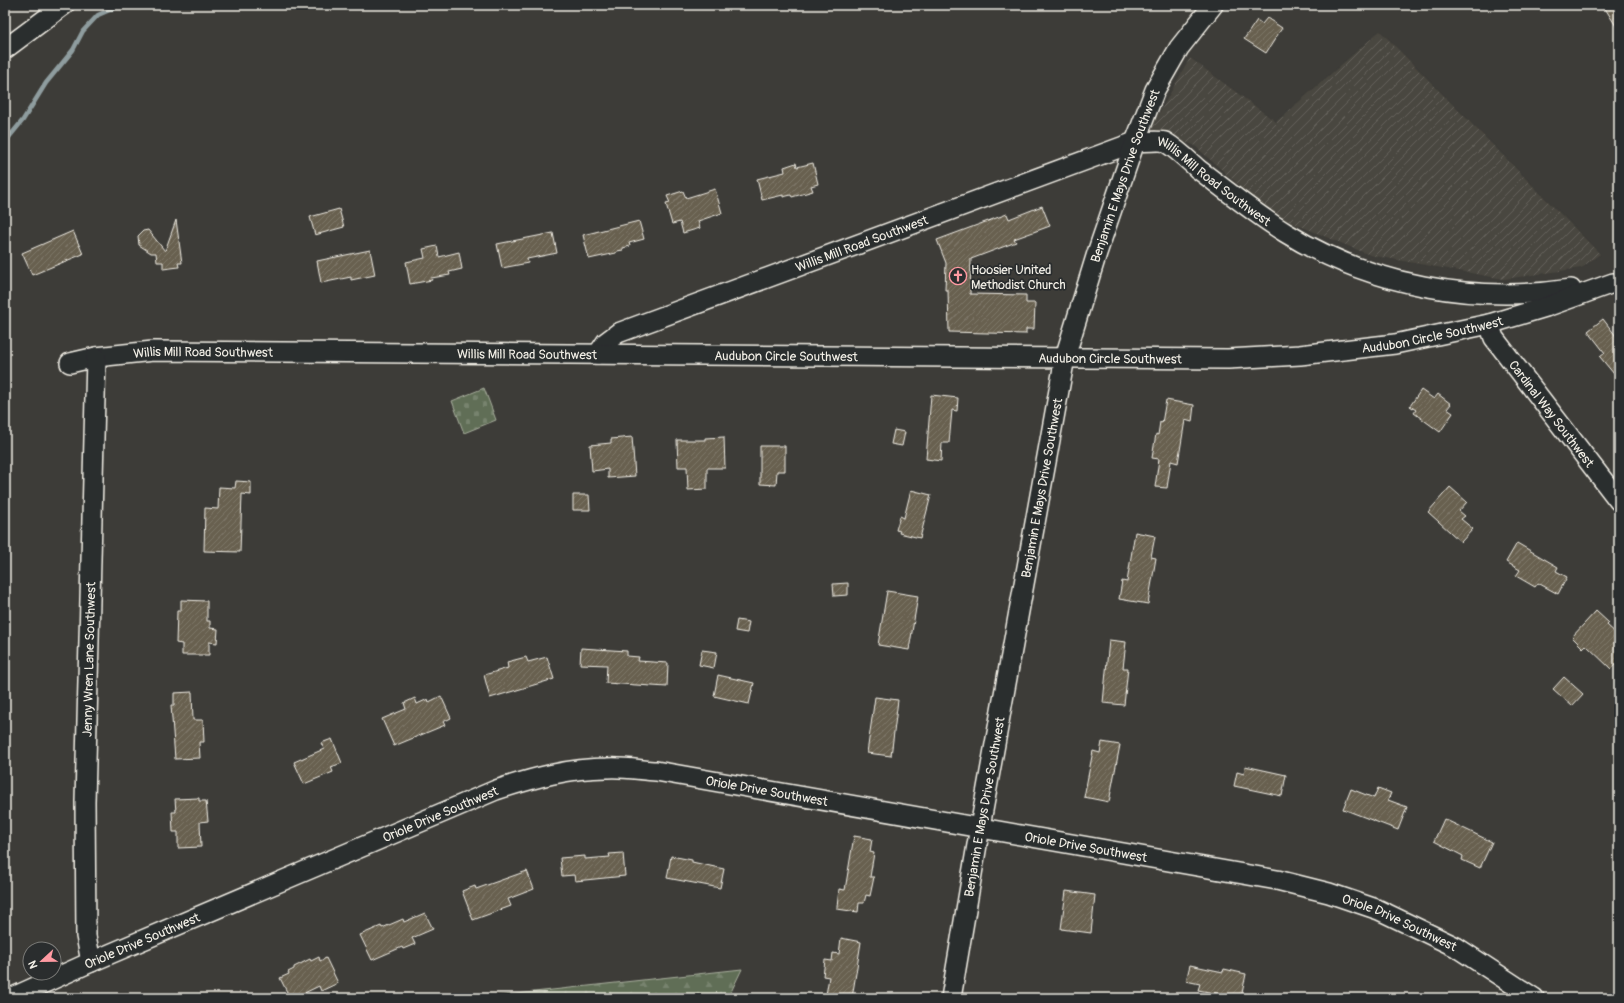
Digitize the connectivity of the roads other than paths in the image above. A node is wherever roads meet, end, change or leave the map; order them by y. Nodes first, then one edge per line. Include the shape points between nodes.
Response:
1 (64, 5) edge
2 (1213, 5) edge
3 (5, 49) edge
4 (1135, 142) junction
5 (1616, 282) edge
6 (1489, 324) junction
7 (598, 354) junction
8 (96, 357) junction
9 (1066, 357) junction
10 (70, 364) dead end
11 (1619, 501) edge
12 (980, 827) junction
13 (91, 962) junction
14 (11, 998) edge
15 (952, 998) edge
16 (1534, 998) edge

1 - 3 street
2 - 4 street, Benjamin E Mays Drive Southwest via 1179,48 1155,90
4 - 5 street, Willis Mill Road Southwest via 1164,142 1286,234 1330,256 1375,274 1431,288 1489,294 1548,293
4 - 7 street, Willis Mill Road Southwest via 618,333 606,342
4 - 9 street, Benjamin E Mays Drive Southwest via 1097,253
5 - 6 street, Audubon Circle Southwest
6 - 9 street, Audubon Circle Southwest via 1395,344 1300,355 1228,358
6 - 11 street, Cardinal Way Southwest via 1494,338
7 - 8 street, Willis Mill Road Southwest via 152,351
7 - 9 street, Audubon Circle Southwest
8 - 10 street, Willis Mill Road Southwest
8 - 13 street, Jenny Wren Lane Southwest via 85,802 86,936
9 - 12 street, Benjamin E Mays Drive Southwest
12 - 13 street, Oriole Drive Southwest via 656,771 608,768 564,771 496,790
12 - 15 street, Benjamin E Mays Drive Southwest
12 - 16 street, Oriole Drive Southwest via 1277,880 1329,893 1379,910 1456,947
13 - 14 street, Oriole Drive Southwest

